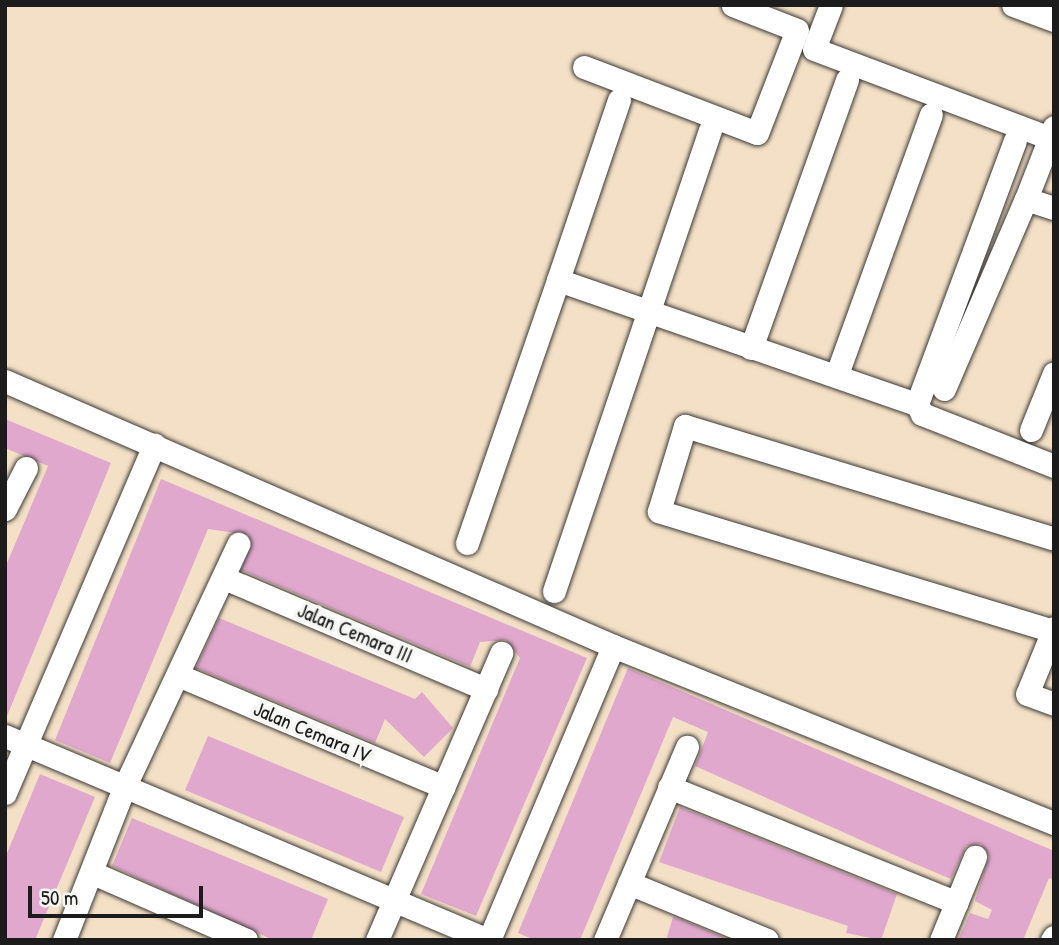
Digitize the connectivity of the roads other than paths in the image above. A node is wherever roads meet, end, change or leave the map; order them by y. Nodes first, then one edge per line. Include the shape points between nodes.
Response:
1 (733, 5) edge
2 (831, 5) edge
3 (1013, 5) edge
4 (1054, 20) edge
5 (797, 30) junction
6 (814, 49) junction
7 (584, 67) dead end
8 (847, 80) dead end
9 (620, 100) dead end
10 (931, 114) dead end
11 (710, 131) dead end
12 (1052, 132) edge
13 (1014, 141) dead end
14 (1026, 199) junction
15 (1054, 208) edge
16 (558, 280) junction
17 (647, 312) junction
18 (751, 348) junction
19 (1054, 373) edge
20 (837, 374) junction
21 (5, 381) edge
22 (944, 390) dead end
23 (918, 404) junction
24 (1031, 430) dead end
25 (155, 444) junction
26 (1054, 466) edge
27 (26, 468) dead end
28 (6, 505) edge
29 (1054, 540) edge
30 (467, 543) dead end
31 (238, 544) dead end
32 (224, 578) junction
33 (554, 591) dead end
34 (1053, 629) edge
35 (613, 646) junction
36 (501, 653) dead end
37 (180, 676) junction
38 (486, 689) junction
39 (1054, 704) edge
40 (15, 741) edge
41 (687, 747) dead end
42 (444, 787) junction
43 (669, 787) junction
44 (123, 790) junction
45 (5, 793) edge
46 (1054, 823) edge
47 (975, 857) dead end
48 (93, 873) junction
49 (629, 883) junction
50 (392, 900) junction
51 (957, 903) junction
52 (64, 940) edge
53 (246, 940) edge
54 (377, 940) edge
55 (488, 940) edge
56 (605, 940) edge
57 (767, 940) edge
58 (941, 940) edge

1 - 5 street
2 - 6 street
3 - 4 street
5 - 6 street
5 - 7 street via 757,133
6 - 12 street
8 - 18 street
9 - 16 street
10 - 20 street
11 - 17 street
12 - 14 street
13 - 23 street
14 - 15 street
14 - 22 street
16 - 17 street
16 - 30 street
17 - 18 street
17 - 33 street
18 - 20 street
19 - 24 street
20 - 23 street
21 - 25 street
23 - 26 street via 922,414
25 - 35 street
25 - 40 street
27 - 28 street
29 - 34 street via 685,426 659,511
31 - 32 street
32 - 37 street
32 - 38 street, Jalan Cemara III
34 - 39 street via 1027,694
35 - 46 street
35 - 55 street
36 - 38 street
37 - 42 street, Jalan Cemara IV
37 - 44 street
38 - 42 street
40 - 44 street
40 - 45 street
41 - 43 street
42 - 50 street
43 - 49 street
43 - 51 street
44 - 48 street
44 - 50 street
47 - 51 street
48 - 52 street
48 - 53 street
49 - 56 street
49 - 57 street
50 - 54 street
50 - 55 street
51 - 58 street

